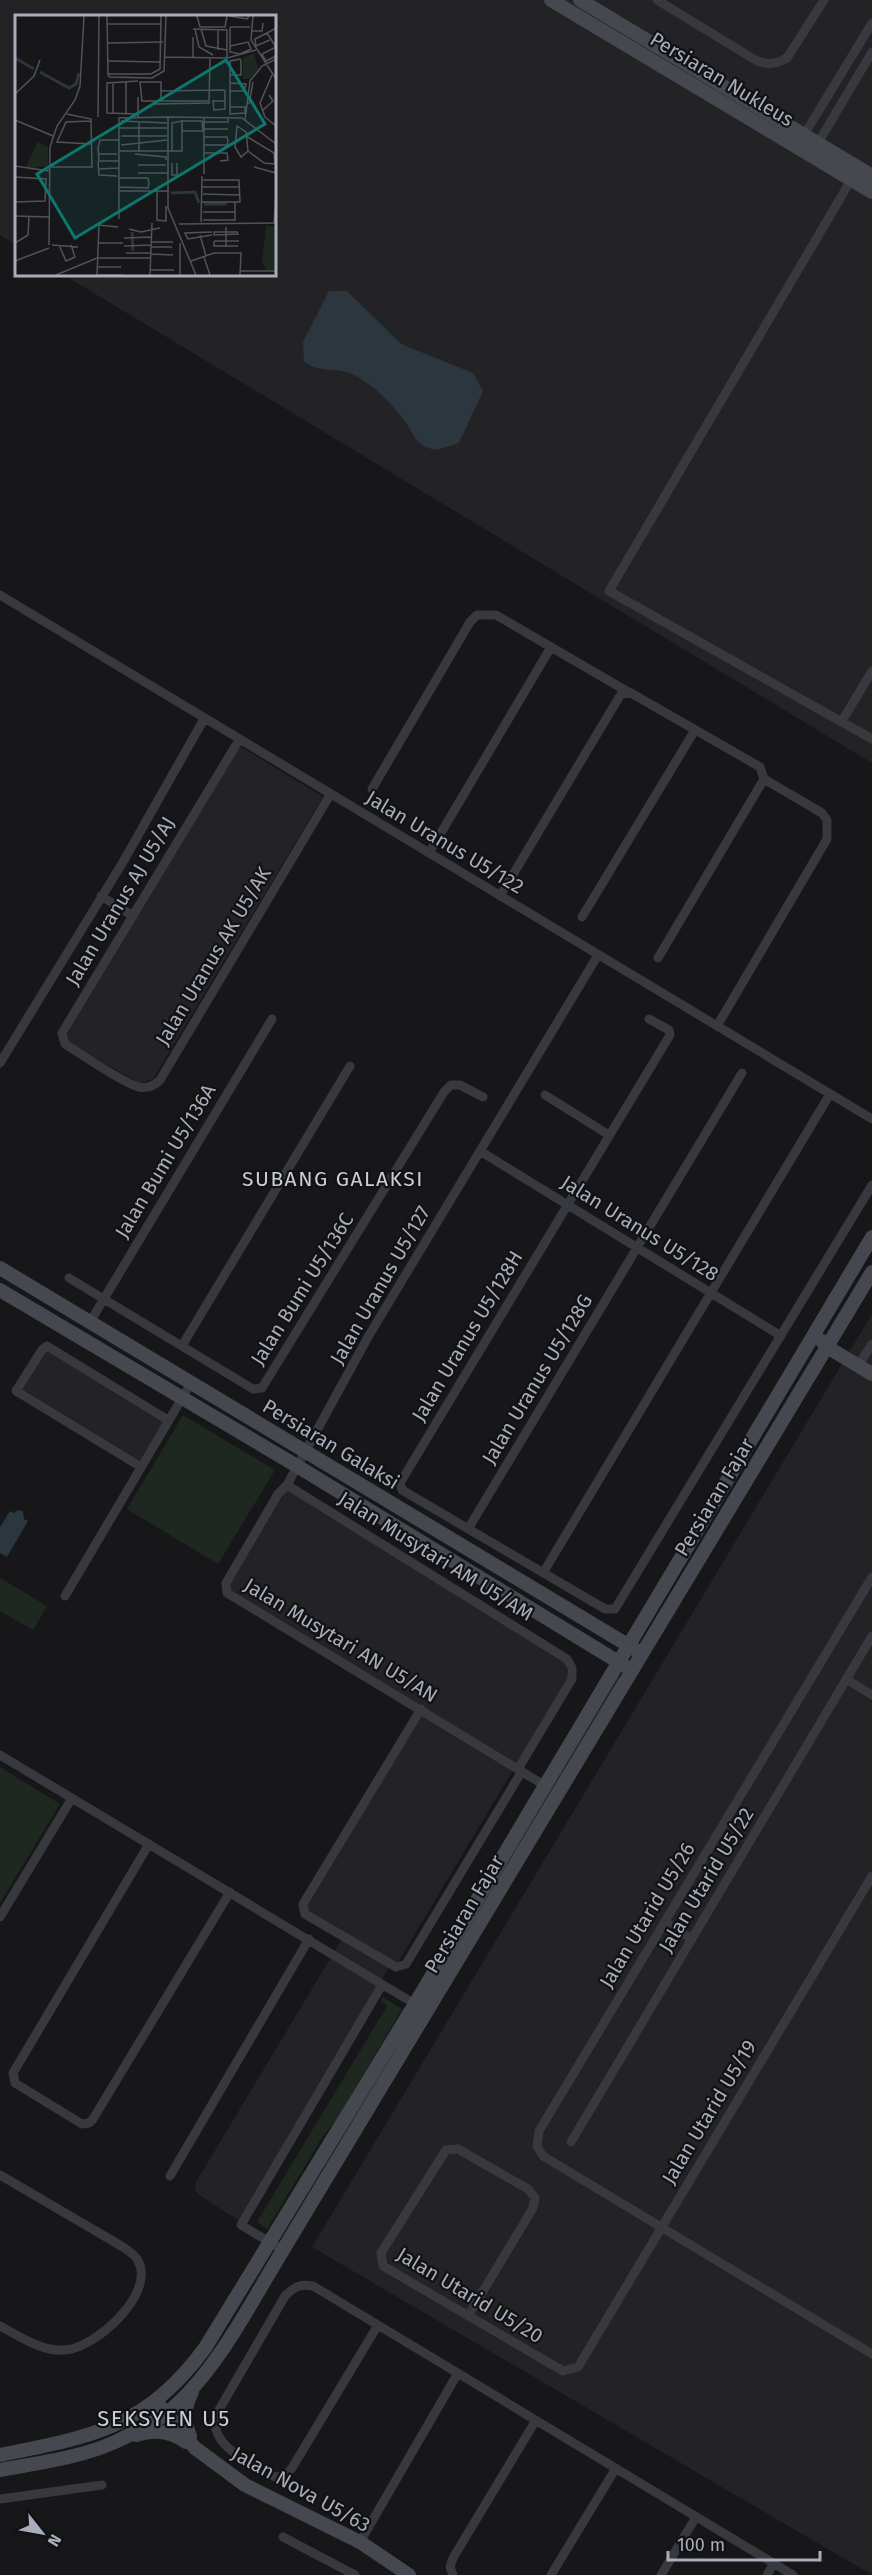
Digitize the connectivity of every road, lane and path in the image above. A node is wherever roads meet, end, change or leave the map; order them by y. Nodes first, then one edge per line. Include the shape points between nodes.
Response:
1 (551, 0) edge
2 (580, 0) edge
3 (657, 0) edge
4 (824, 0) edge
5 (872, 22) edge
6 (872, 52) edge
7 (800, 141) junction
8 (814, 150) junction
9 (872, 176) edge
10 (851, 180) junction
11 (872, 192) edge
12 (0, 595) edge
13 (551, 647) junction
14 (872, 671) edge
15 (626, 694) junction
16 (204, 719) junction
17 (842, 721) junction
18 (695, 730) junction
19 (872, 739) edge
20 (239, 740) junction
21 (764, 779) junction
22 (372, 789) dead end
23 (330, 795) junction
24 (429, 853) junction
25 (101, 896) junction
26 (500, 896) junction
27 (133, 916) junction
28 (582, 917) dead end
29 (598, 955) junction
30 (658, 958) dead end
31 (272, 1019) dead end
32 (649, 1019) dead end
33 (717, 1026) junction
34 (0, 1063) edge
35 (350, 1066) dead end
36 (103, 1068) joint
37 (742, 1073) dead end
38 (830, 1094) junction
39 (545, 1095) dead end
40 (483, 1097) dead end
41 (872, 1119) edge
42 (609, 1135) junction
43 (480, 1151) junction
44 (872, 1185) edge
45 (567, 1204) junction
46 (871, 1240) edge
47 (637, 1248) junction
48 (0, 1268) edge
49 (872, 1272) edge
50 (69, 1278) dead end
51 (0, 1290) edge
52 (711, 1293) junction
53 (104, 1298) junction
54 (90, 1322) junction
55 (781, 1336) junction
56 (183, 1344) junction
57 (872, 1344) edge
58 (827, 1347) junction
59 (858, 1366) junction
60 (872, 1374) edge
61 (191, 1383) junction
62 (181, 1399) junction
63 (168, 1420) junction
64 (751, 1439) junction
65 (306, 1451) junction
66 (297, 1466) junction
67 (141, 1467) junction
68 (287, 1485) junction
69 (468, 1529) junction
70 (543, 1572) junction
71 (872, 1577) edge
72 (65, 1596) dead end
73 (872, 1636) edge
74 (628, 1645) junction
75 (642, 1653) junction
76 (618, 1661) junction
77 (632, 1670) junction
78 (846, 1679) junction
79 (872, 1695) edge
80 (421, 1709) junction
81 (0, 1755) edge
82 (520, 1770) junction
83 (544, 1785) junction
84 (72, 1798) junction
85 (149, 1844) junction
86 (872, 1876) edge
87 (230, 1892) junction
88 (0, 1917) edge
89 (664, 1922) junction
90 (309, 1939) junction
91 (692, 1939) junction
92 (382, 1985) junction
93 (415, 2004) junction
94 (428, 2012) junction
95 (570, 2142) dead end
96 (0, 2175) edge
97 (170, 2176) dead end
98 (661, 2228) junction
99 (270, 2242) junction
100 (284, 2250) junction
101 (468, 2316) junction
102 (378, 2325) junction
103 (0, 2326) edge
104 (872, 2354) edge
105 (578, 2367) joint
106 (458, 2373) junction
107 (196, 2385) junction
108 (157, 2401) junction
109 (166, 2413) junction
110 (536, 2420) junction
111 (114, 2443) junction
112 (195, 2448) junction
113 (0, 2456) edge
114 (616, 2468) junction
115 (0, 2470) edge
116 (102, 2485) dead end
117 (0, 2499) edge
118 (696, 2517) junction
119 (284, 2537) dead end
120 (360, 2542) junction
121 (774, 2564) junction
122 (355, 2575) edge
123 (409, 2575) edge
124 (453, 2575) edge
125 (551, 2575) edge
126 (661, 2575) edge
127 (768, 2575) edge
128 (794, 2575) edge

1 - 7 main road, Persiaran Nukleus
2 - 7 main road, Persiaran Nukleus
3 - 4 street via 767,64 787,58
5 - 7 street
6 - 8 street
7 - 8 main road, Persiaran Nukleus
8 - 9 main road, Persiaran Nukleus
8 - 10 main road, Persiaran Nukleus
10 - 11 main road, Persiaran Nukleus
10 - 17 street via 609,591
12 - 16 street, Jalan Uranus U5/122
13 - 15 street
13 - 22 street via 496,615 477,615
13 - 24 street
14 - 17 street
15 - 18 street
15 - 26 street
16 - 20 street, Jalan Uranus U5/122
16 - 25 street
17 - 19 street
18 - 21 street via 760,767
18 - 28 street
20 - 23 street, Jalan Uranus U5/122
20 - 27 street, Jalan Uranus AJ U5/AJ
21 - 30 street
21 - 33 street via 822,813 827,820 827,839
23 - 24 street, Jalan Uranus U5/122
23 - 36 street, Jalan Uranus AK U5/AK via 160,1080 154,1086 137,1087
24 - 26 street, Jalan Uranus U5/122
25 - 27 street
25 - 34 street
26 - 29 street, Jalan Uranus U5/122
27 - 36 street, Jalan Uranus AJ U5/AJ via 62,1033 65,1044
29 - 33 street, Jalan Uranus U5/122
29 - 43 street, Jalan Uranus U5/127
31 - 53 street, Jalan Bumi U5/136A
32 - 42 street, Jalan Uranus U5/128H via 669,1030 670,1035
33 - 38 street, Jalan Uranus U5/122
35 - 56 street
37 - 47 street, Jalan Uranus U5/128G
38 - 41 street, Jalan Uranus U5/122
38 - 52 street
39 - 42 street
40 - 56 street, Jalan Bumi U5/136C via 460,1085 451,1085 444,1092 262,1388 253,1389
42 - 45 street, Jalan Uranus U5/128H
43 - 45 street, Jalan Uranus U5/128
43 - 65 street, Jalan Uranus U5/127 via 368,1337
44 - 55 street
45 - 47 street, Jalan Uranus U5/128
45 - 69 street, Jalan Uranus U5/128H via 400,1483 400,1487
46 - 58 main road via 823,1334 822,1342
46 - 64 main road, Persiaran Fajar
47 - 52 street, Jalan Uranus U5/128
47 - 69 street, Jalan Uranus U5/128G
48 - 54 main road, Persiaran Galaksi
49 - 58 main road, Persiaran Fajar
50 - 53 street
51 - 62 main road, Persiaran Galaksi
52 - 55 street, Jalan Uranus U5/128
52 - 70 street
53 - 54 street, Jalan Bumi U5/136A
53 - 56 street
54 - 61 main road, Persiaran Galaksi
55 - 70 street via 615,1609 605,1609
57 - 59 street
58 - 59 main road
58 - 64 main road via 808,1357
58 - 75 main road, Persiaran Fajar
59 - 60 main road
61 - 62 street
61 - 65 main road, Persiaran Galaksi
62 - 63 street
62 - 66 main road, Persiaran Galaksi
63 - 67 street
63 - 67 street via 47,1347 16,1391
64 - 74 main road, Persiaran Fajar
65 - 66 street, Jalan Uranus U5/127
65 - 74 main road, Persiaran Galaksi
66 - 68 street
66 - 76 main road, Persiaran Galaksi
67 - 72 street
68 - 80 street, Jalan Musytari AN U5/AN via 226,1583 227,1593
68 - 82 street, Jalan Musytari AM U5/AM via 567,1659 572,1678
69 - 70 street
71 - 89 street, Jalan Utarid U5/26
73 - 78 street, Jalan Utarid U5/22
74 - 75 main road, Persiaran Galaksi
74 - 76 main road, Persiaran Fajar
75 - 77 main road, Persiaran Fajar
76 - 77 main road, Persiaran Galaksi
76 - 83 main road, Persiaran Fajar
77 - 94 main road, Persiaran Fajar
78 - 79 street
78 - 91 street, Jalan Utarid U5/22
80 - 82 street, Jalan Musytari AN U5/AN
80 - 82 street via 303,1904 305,1914 396,1967 406,1964
81 - 84 street
82 - 83 street, Jalan Musytari AN U5/AN
83 - 93 main road, Persiaran Fajar
84 - 85 street
84 - 88 street
85 - 87 street
85 - 87 street via 13,2073 15,2084 82,2124 93,2119
86 - 98 street, Jalan Utarid U5/19
87 - 90 street
89 - 91 street
89 - 98 street, Jalan Utarid U5/26 via 539,2131 537,2146 543,2156
90 - 92 street
90 - 97 street
91 - 95 street, Jalan Utarid U5/22
92 - 93 street
92 - 99 street via 241,2225
93 - 94 street
93 - 99 main road, Persiaran Fajar
94 - 100 main road, Persiaran Fajar
96 - 103 street via 123,2247 137,2258 142,2273 132,2301 108,2328 78,2348 63,2350 34,2344
98 - 104 street, Jalan Utarid U5/26
98 - 105 street, Jalan Utarid U5/19
99 - 100 street
99 - 108 main road, Persiaran Fajar via 205,2348
100 - 107 main road, Persiaran Fajar
101 - 101 street, Jalan Utarid U5/20 via 383,2266 381,2253 446,2150 458,2149 528,2189 535,2198 533,2208
101 - 105 street, Jalan Utarid U5/20 via 563,2371
102 - 102 street via 314,2286 302,2284 293,2288 216,2415 215,2431 224,2445 275,2477 285,2476
102 - 106 street
106 - 110 street
106 - 120 street
107 - 109 main road, Persiaran Fajar
107 - 112 main road via 185,2406 184,2422
108 - 109 main road, Jalan Nova U5/63
108 - 113 main road, Persiaran Fajar via 107,2429 72,2441
109 - 111 main road, Persiaran Fajar
109 - 112 main road, Jalan Nova U5/63
110 - 114 street
110 - 124 street via 453,2558
111 - 112 main road via 159,2431 176,2435
111 - 115 main road, Persiaran Fajar
112 - 120 main road, Jalan Nova U5/63 via 245,2486
114 - 118 street
114 - 125 street
116 - 117 street
118 - 121 street
118 - 126 street
119 - 122 street
120 - 123 main road, Jalan Nova U5/63
121 - 127 street
121 - 128 street

